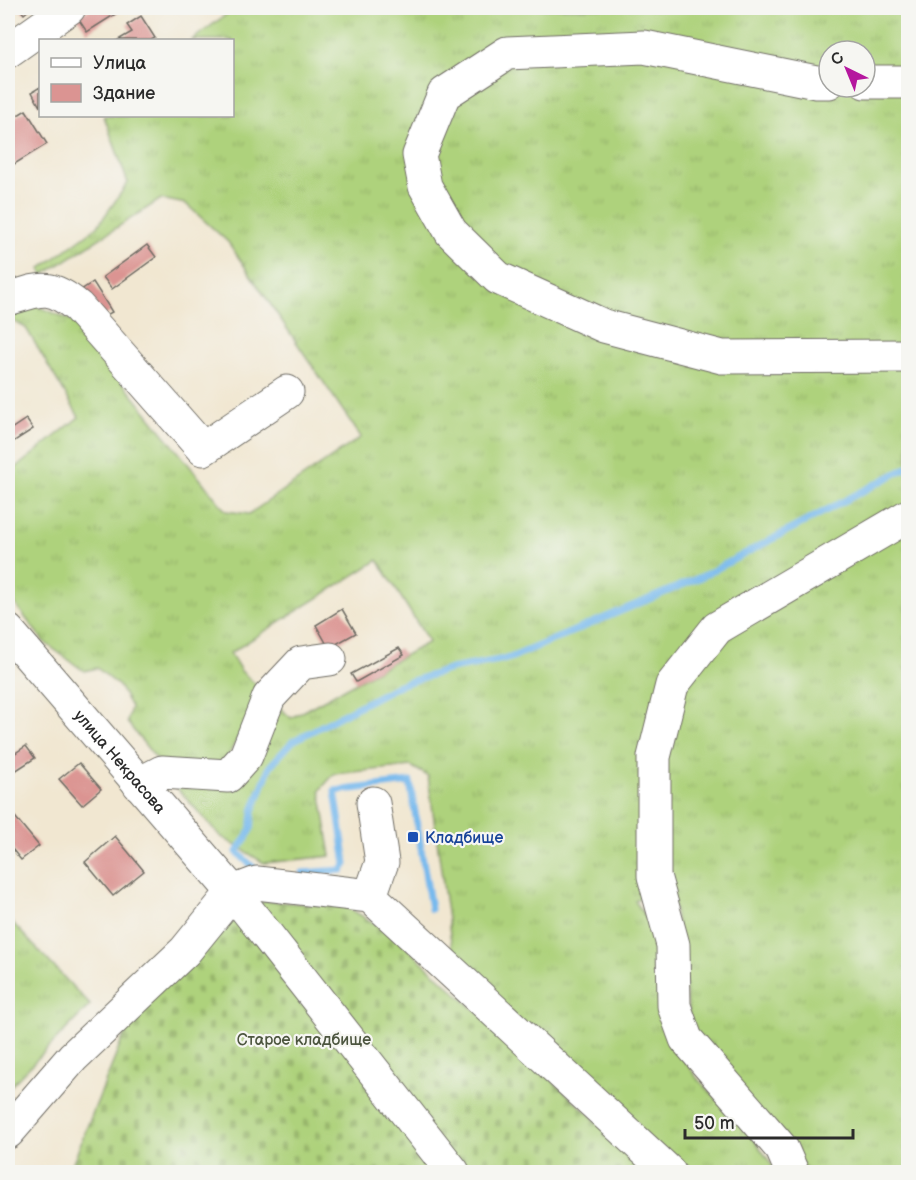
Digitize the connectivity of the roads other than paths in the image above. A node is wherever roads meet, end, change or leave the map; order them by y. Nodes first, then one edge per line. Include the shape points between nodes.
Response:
1 (69, 8) edge
2 (8, 51) edge
3 (817, 82) edge
4 (877, 82) edge
5 (909, 82) edge
6 (8, 299) edge
7 (909, 356) edge
8 (287, 392) dead end
9 (909, 516) edge
10 (8, 631) edge
11 (330, 658) dead end
12 (140, 784) junction
13 (373, 803) dead end
14 (233, 892) junction
15 (370, 896) junction
16 (8, 1132) edge
17 (453, 1173) edge
18 (669, 1173) edge
19 (792, 1173) edge

1 - 2 street
3 - 7 street via 644,47 507,53 444,94 419,155 424,186 451,232 498,278 604,326 722,357
4 - 5 street
6 - 8 street via 38,290 61,293 78,307 203,449
9 - 19 street via 717,628 672,685 654,757 654,876 673,945 674,1006 686,1040 782,1149
10 - 12 street, улица Некрасова
11 - 12 street via 301,663 269,697 246,756 228,776 162,772
12 - 14 street, улица Некрасова
13 - 15 street via 382,862
14 - 15 street via 257,883
14 - 16 street via 185,951 73,1057
14 - 17 street, улица Некрасова
15 - 18 street

